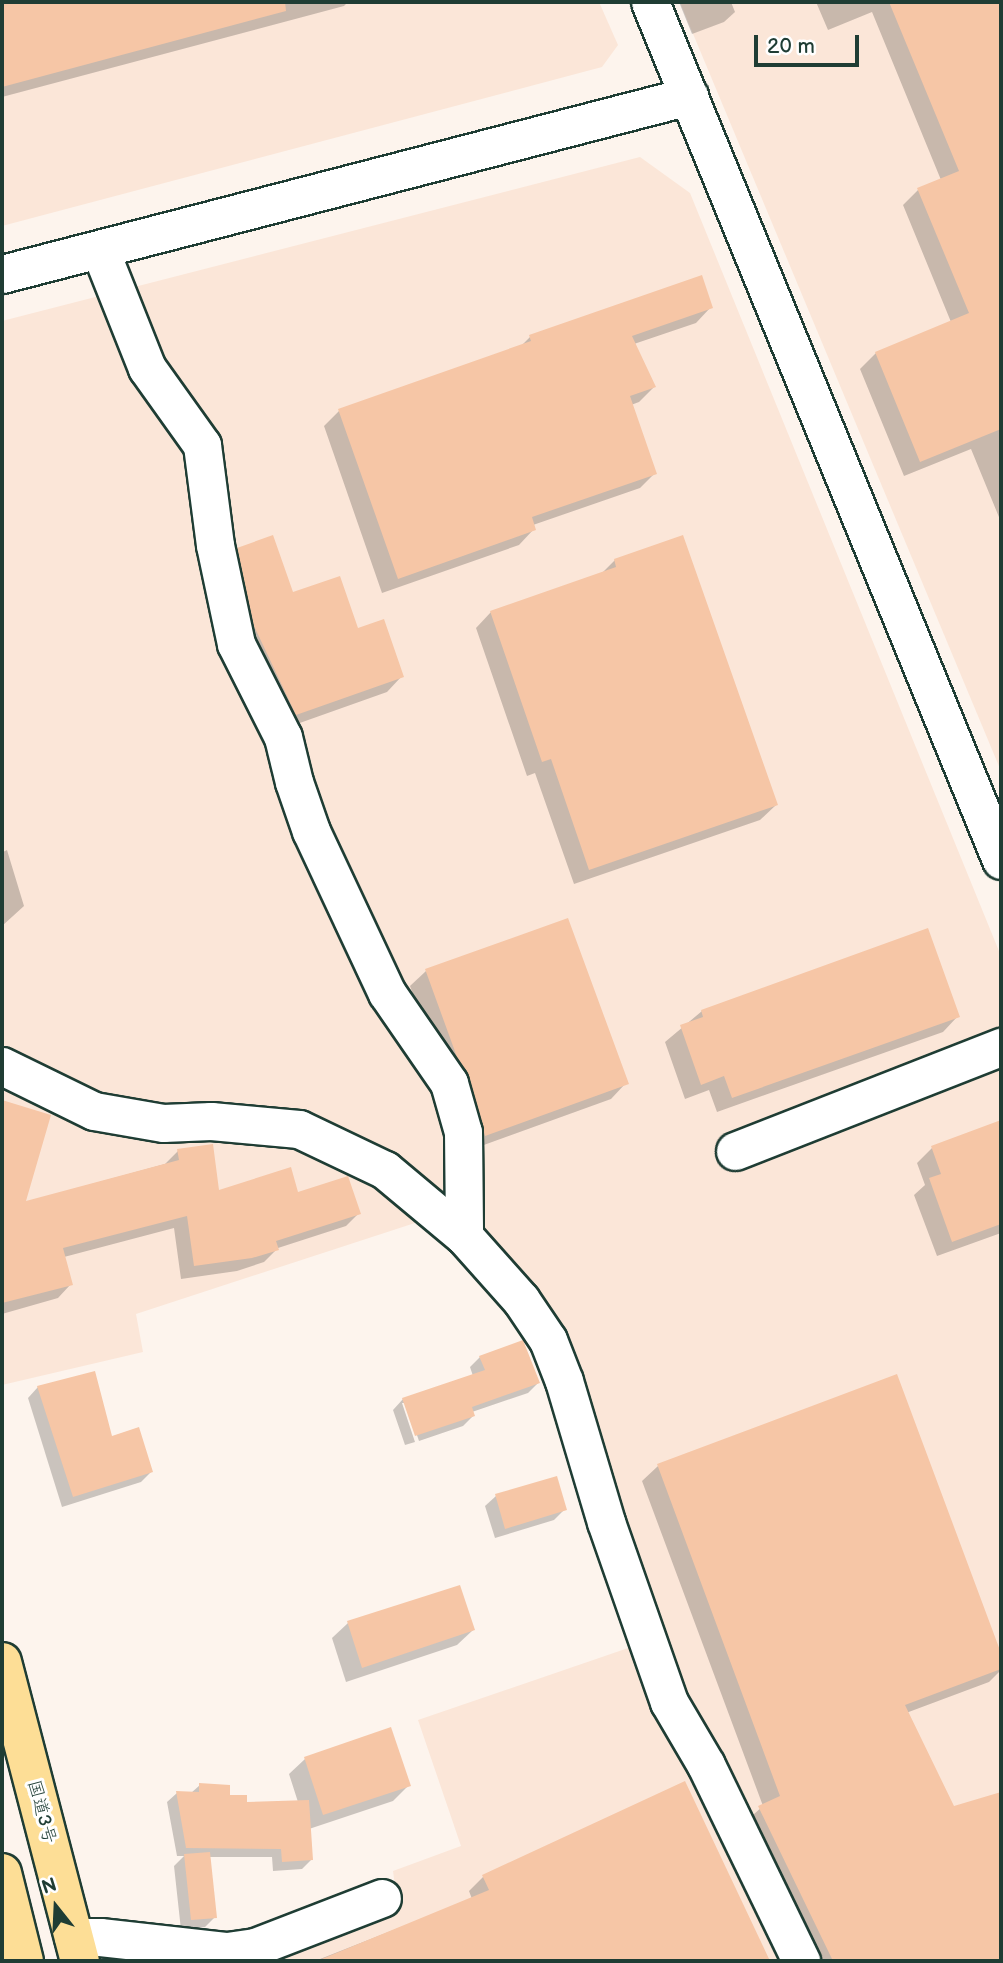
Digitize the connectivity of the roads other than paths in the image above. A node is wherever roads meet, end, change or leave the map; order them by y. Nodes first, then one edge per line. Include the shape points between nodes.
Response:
1 (650, 2) edge
2 (689, 96) junction
3 (100, 250) junction
4 (2, 274) edge
5 (1001, 860) edge
6 (1001, 1047) edge
7 (2, 1066) edge
8 (735, 1151) dead end
9 (464, 1236) junction
10 (2, 1662) edge
11 (2, 1873) edge
12 (383, 1898) dead end
13 (77, 1949) edge
14 (24, 1961) edge
15 (801, 1961) edge

1 - 2 street
2 - 3 street
2 - 5 street
3 - 4 street
3 - 9 street via 147,368 202,445 215,545 236,644 283,737 311,831 387,993 449,1083 463,1132
6 - 8 street
7 - 9 street via 94,1111 163,1124 211,1121 299,1129 385,1170
9 - 15 street via 521,1300 548,1340 669,1702 706,1765
10 - 13 highway, 国道3号
11 - 14 highway
12 - 13 street via 255,1947 227,1951 100,1937

